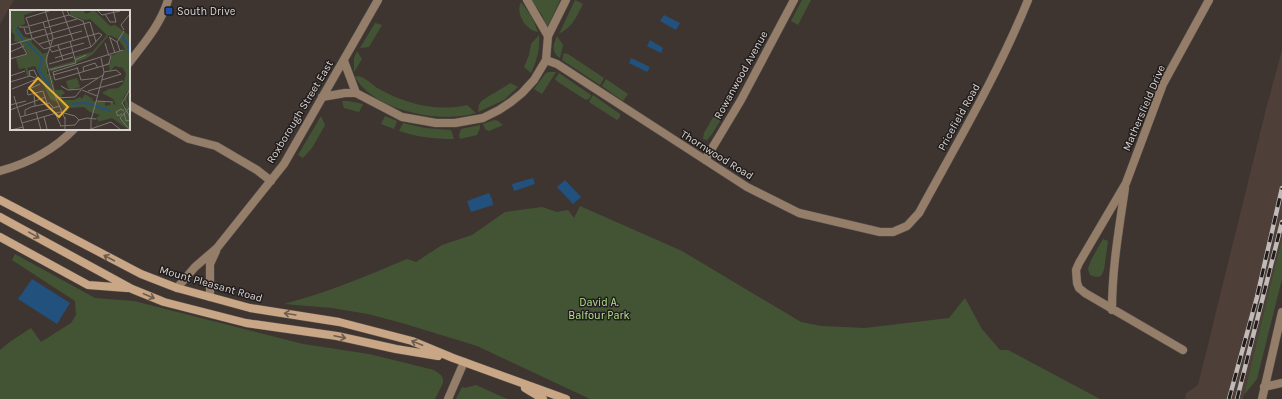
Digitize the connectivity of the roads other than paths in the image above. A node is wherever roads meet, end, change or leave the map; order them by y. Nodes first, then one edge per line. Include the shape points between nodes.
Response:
1 (168, 0) edge
2 (378, 0) edge
3 (527, 0) edge
4 (566, 0) edge
5 (794, 0) edge
6 (1028, 0) edge
7 (1209, 0) edge
8 (548, 36) junction
9 (546, 60) junction
10 (344, 61) junction
11 (130, 62) edge
12 (356, 93) junction
13 (322, 97) junction
14 (130, 106) edge
15 (73, 130) edge
16 (705, 160) junction
17 (0, 171) edge
18 (271, 181) junction
19 (1126, 183) junction
20 (0, 200) edge
21 (0, 217) edge
22 (893, 232) joint
23 (0, 237) edge
24 (217, 248) junction
25 (177, 288) junction
26 (132, 289) junction
27 (210, 297) junction
28 (1112, 310) junction
29 (1282, 312) edge
30 (1183, 350) dead end
31 (452, 358) junction
32 (464, 362) junction
33 (507, 378) junction
34 (1282, 383) edge
35 (1264, 387) junction
36 (448, 399) edge
37 (543, 399) edge
38 (566, 399) edge
39 (1262, 399) edge

1 - 11 street via 160,20
2 - 10 street, Roxborough Street East
3 - 8 street
4 - 8 street
5 - 16 street, Rowanwood Avenue via 741,100
6 - 22 street, Pricefield Road via 994,76 919,213 907,226
7 - 19 street, Mathersfield Drive via 1163,84
8 - 9 street
9 - 12 street via 532,82 511,102 483,118 468,121 436,124 402,117
9 - 16 street, Thornwood Road
10 - 12 street
10 - 13 street, Roxborough Street East
12 - 13 street
13 - 18 street, Roxborough Street East via 284,164
14 - 18 street via 189,139 216,146
15 - 17 street via 44,154 25,164
16 - 22 street, Thornwood Road via 747,187 799,213 863,229
18 - 24 street, Roxborough Street East
19 - 28 street, Mathersfield Drive via 1115,253
19 - 28 street, Mathersfield Drive via 1076,270 1079,288
25 -> 20 main road, Mount Pleasant Road via 141,274
21 -> 26 main road, Mount Pleasant Road
23 - 26 main road via 88,285
24 - 25 street, Roxborough Street East via 195,267
24 - 27 street, Roxborough Street East via 210,264
25 - 27 main road, Mount Pleasant Road
26 -> 31 main road, Mount Pleasant Road via 164,302 246,323 337,336
31 -> 27 main road, Mount Pleasant Road via 412,341 339,322 250,308
28 - 30 street, Mathersfield Drive
29 - 35 street
31 - 32 main road, Mount Pleasant Road
32 - 33 main road, Mount Pleasant Road
32 - 36 street
33 - 37 main road, Mount Pleasant Road
33 - 38 main road, Mount Pleasant Road
34 - 35 street
35 - 39 street

